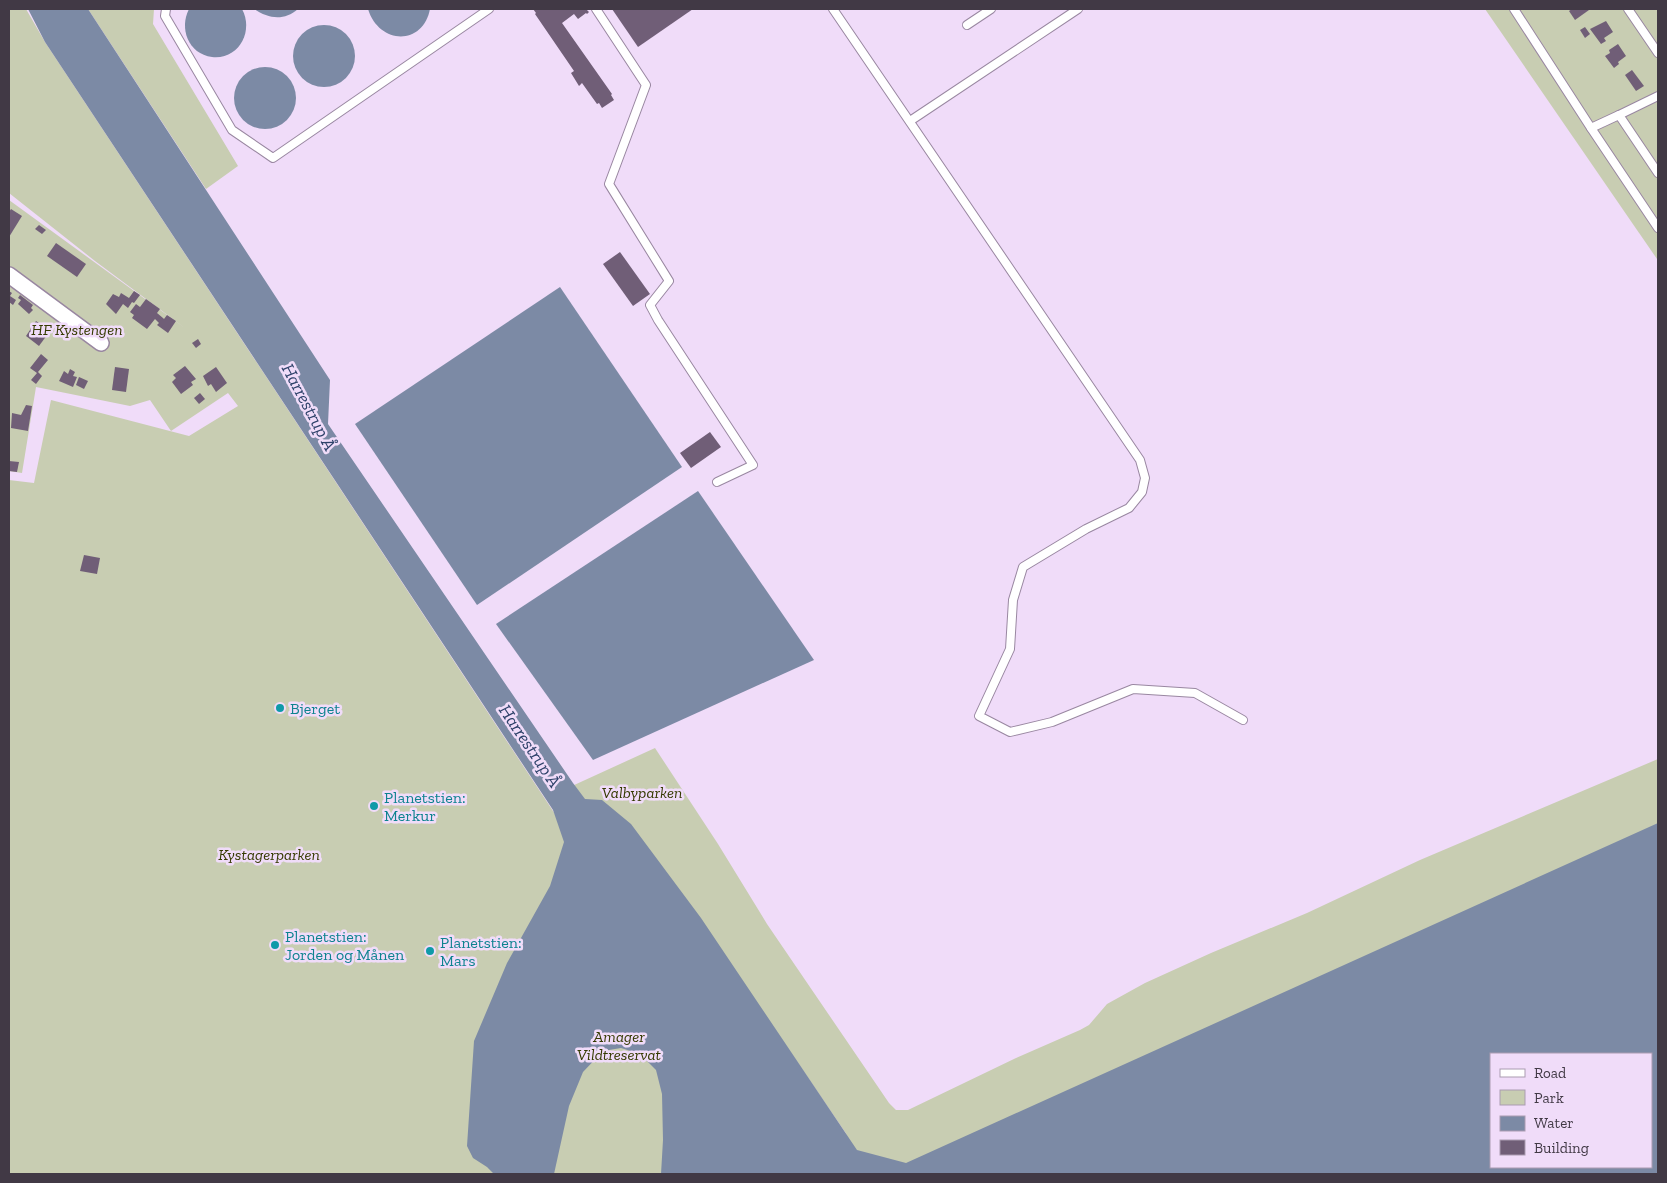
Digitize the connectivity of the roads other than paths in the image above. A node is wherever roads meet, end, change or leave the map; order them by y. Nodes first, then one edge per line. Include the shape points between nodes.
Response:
1 (166, 9) edge
2 (489, 9) edge
3 (596, 9) edge
4 (833, 9) edge
5 (991, 9) edge
6 (1078, 9) edge
7 (1514, 9) edge
8 (1628, 9) edge
9 (967, 25) dead end
10 (1658, 53) edge
11 (1658, 96) edge
12 (1619, 115) junction
13 (910, 121) junction
14 (1591, 128) junction
15 (1658, 173) edge
16 (1658, 228) edge
17 (9, 276) edge
18 (101, 343) dead end
19 (717, 482) dead end
20 (1244, 720) dead end

1 - 2 lane via 165,16 232,130 273,158
3 - 19 lane via 646,85 609,184 669,281 650,305 753,465
4 - 13 lane
5 - 9 lane
6 - 13 lane
7 - 14 lane
8 - 10 lane
11 - 12 lane
12 - 14 lane
12 - 15 lane
13 - 20 lane via 1140,460 1145,478 1142,492 1129,508 1086,529 1023,567 1013,600 1010,649 979,717 1010,732 1052,722 1133,689 1195,693
14 - 16 lane
17 - 18 street

